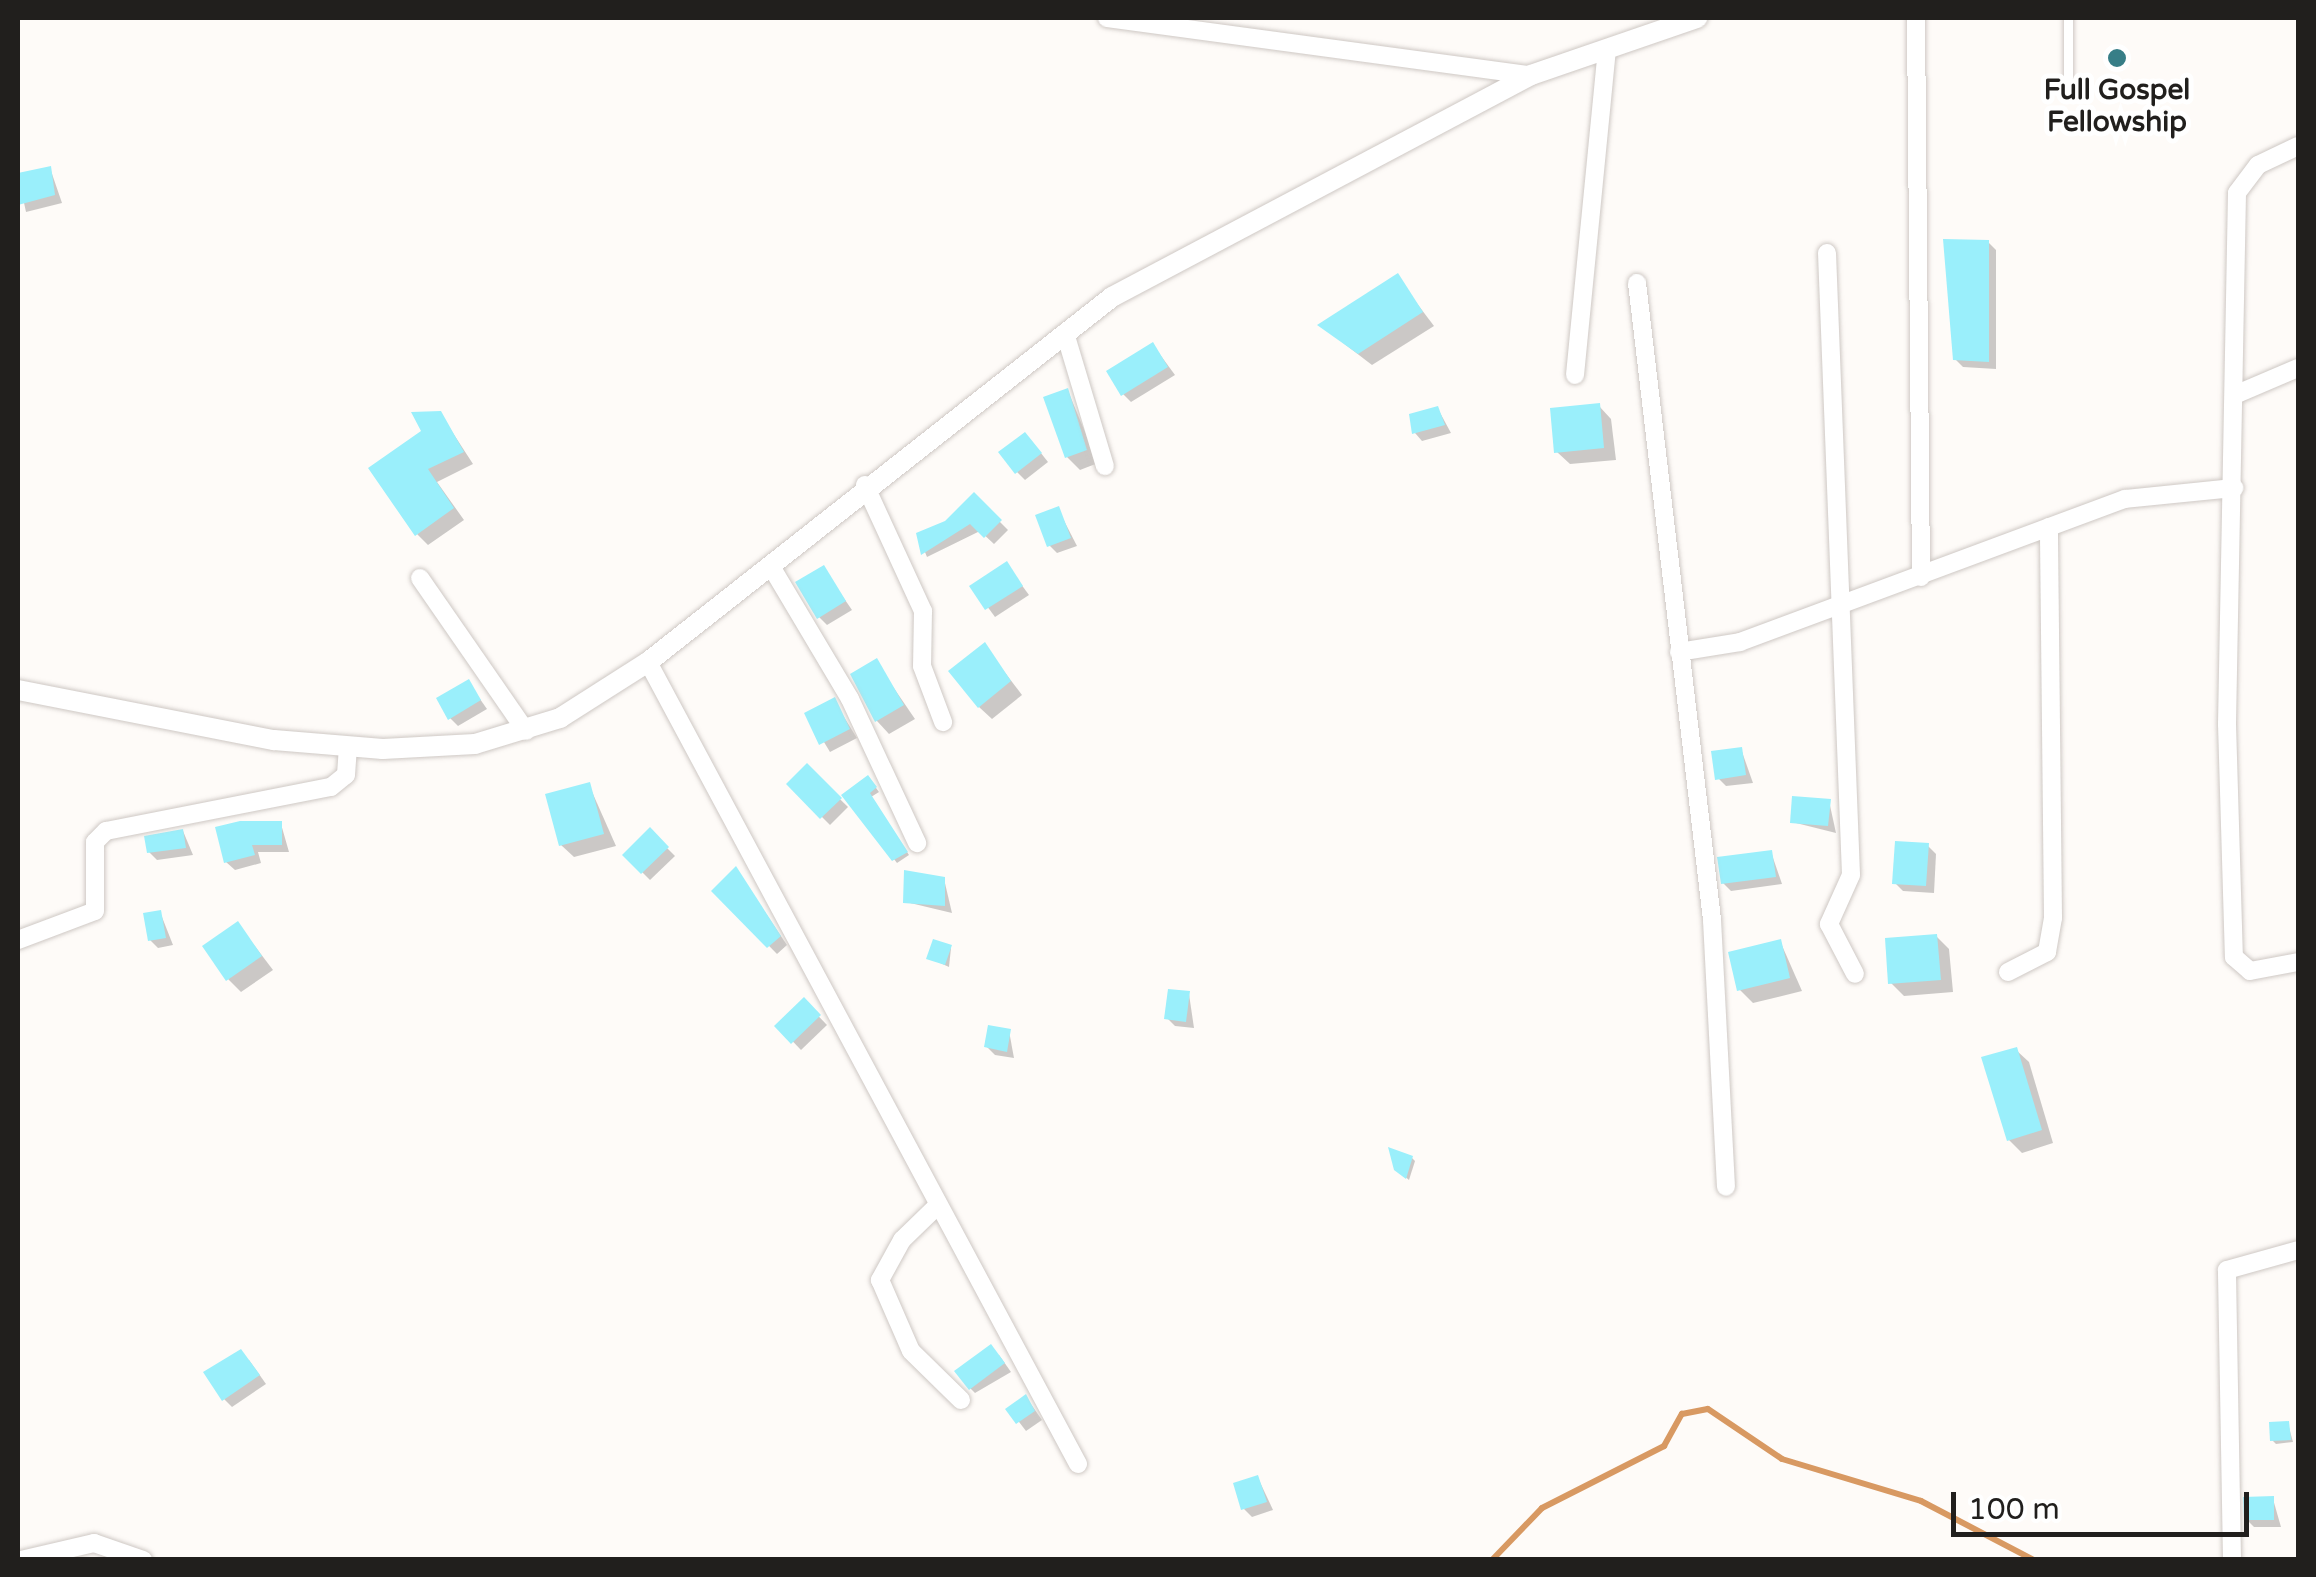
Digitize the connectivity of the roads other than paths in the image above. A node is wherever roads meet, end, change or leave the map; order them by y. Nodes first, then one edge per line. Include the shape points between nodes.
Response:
1 (1107, 18) edge
2 (1697, 18) edge
3 (1916, 18) edge
4 (2068, 18) edge
5 (1607, 50) junction
6 (1531, 75) junction
7 (2068, 77) dead end
8 (2298, 146) edge
9 (1827, 253) dead end
10 (1637, 283) dead end
11 (1066, 333) junction
12 (2298, 368) edge
13 (1574, 375) dead end
14 (2237, 394) junction
15 (1105, 466) dead end
16 (866, 484) junction
17 (2234, 488) junction
18 (2050, 527) junction
19 (772, 568) junction
20 (1921, 577) junction
21 (420, 578) dead end
22 (1838, 608) junction
23 (1679, 652) junction
24 (648, 662) junction
25 (18, 690) edge
26 (942, 722) dead end
27 (526, 731) junction
28 (348, 746) junction
29 (918, 843) dead end
30 (18, 940) edge
31 (2298, 962) edge
32 (2008, 972) dead end
33 (1855, 974) dead end
34 (1726, 1188) dead end
35 (936, 1207) junction
36 (2298, 1250) edge
37 (961, 1400) dead end
38 (1078, 1464) dead end
39 (21, 1560) edge
40 (143, 1560) edge
41 (2232, 1560) edge

1 - 6 street
2 - 5 street
3 - 20 street
4 - 7 lane
5 - 6 street
5 - 13 street
6 - 11 street via 1177,257
8 - 14 street via 2258,166 2237,193
9 - 22 street
10 - 23 street
11 - 15 street
11 - 16 street
12 - 14 street
14 - 17 street
16 - 19 street
16 - 26 street via 922,611 922,666
17 - 18 street via 2125,500
17 - 31 street via 2233,953 2250,971
18 - 20 street
18 - 32 street via 2053,918 2047,952
19 - 24 street
19 - 29 street via 850,699
20 - 22 street
21 - 27 street
22 - 23 street
22 - 33 street via 1851,875 1829,924
23 - 34 street via 1712,920
24 - 27 street
24 - 35 street
25 - 28 street
27 - 28 street via 432,750
28 - 30 street via 346,776 330,787 106,831 95,842 95,912
35 - 37 street via 902,1240 880,1280 911,1351
35 - 38 street
36 - 41 street via 2227,1270
39 - 40 street via 94,1543

